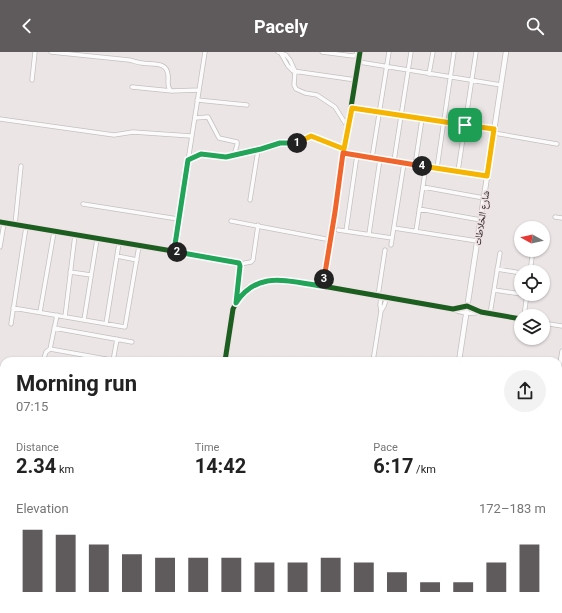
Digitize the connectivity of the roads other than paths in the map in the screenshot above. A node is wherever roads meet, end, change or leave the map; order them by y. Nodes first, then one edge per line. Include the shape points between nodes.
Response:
1 (35, 52) edge
2 (50, 52) edge
3 (205, 52) edge
4 (279, 52) edge
5 (322, 52) edge
6 (357, 52) edge
7 (360, 52) edge
8 (389, 52) edge
9 (411, 52) edge
10 (433, 52) edge
11 (454, 52) edge
12 (476, 52) edge
13 (506, 52) edge
14 (358, 62) junction
15 (387, 66) junction
16 (408, 70) junction
17 (295, 72) junction
18 (429, 74) junction
19 (450, 77) junction
20 (32, 80) dead end
21 (356, 80) junction
22 (472, 80) junction
23 (501, 84) junction
24 (132, 87) dead end
25 (199, 90) junction
26 (173, 91) junction
27 (197, 100) junction
28 (247, 105) dead end
29 (352, 108) junction
30 (380, 112) junction
31 (401, 115) junction
32 (195, 118) junction
33 (0, 119) edge
34 (422, 119) junction
35 (444, 122) junction
36 (465, 125) junction
37 (348, 126) junction
38 (494, 131) junction
39 (191, 136) junction
40 (557, 144) dead end
41 (258, 150) junction
42 (343, 151) junction
43 (234, 155) junction
44 (357, 156) junction
45 (372, 158) junction
46 (188, 160) junction
47 (380, 160) junction
48 (394, 161) junction
49 (404, 163) junction
50 (415, 164) junction
51 (21, 166) dead end
52 (426, 166) junction
53 (437, 168) junction
54 (458, 171) junction
55 (487, 176) junction
56 (423, 187) junction
57 (484, 198) junction
58 (250, 200) dead end
59 (83, 204) dead end
60 (420, 208) junction
61 (555, 217) dead end
62 (562, 218) edge
63 (178, 219) junction
64 (481, 220) junction
65 (231, 221) dead end
66 (2, 223) edge
67 (15, 225) junction
68 (258, 225) junction
69 (26, 227) junction
70 (394, 228) junction
71 (338, 230) dead end
72 (346, 231) junction
73 (416, 231) junction
74 (54, 232) junction
75 (369, 234) junction
76 (75, 235) junction
77 (392, 238) junction
78 (97, 239) junction
79 (331, 240) junction
80 (477, 241) junction
81 (0, 242) edge
82 (119, 243) junction
83 (391, 245) dead end
84 (140, 246) junction
85 (0, 247) edge
86 (385, 250) dead end
87 (174, 251) junction
88 (500, 254) dead end
89 (117, 256) junction
90 (532, 257) dead end
91 (137, 260) junction
92 (240, 264) junction
93 (531, 265) edge
94 (497, 269) junction
95 (514, 271) edge
96 (70, 272) junction
97 (91, 275) junction
98 (322, 286) junction
99 (494, 290) junction
100 (514, 293) edge
101 (380, 296) junction
102 (386, 297) junction
103 (236, 303) junction
104 (467, 306) junction
105 (14, 308) junction
106 (453, 309) junction
107 (381, 311) junction
108 (40, 312) junction
109 (481, 312) junction
110 (466, 314) junction
111 (490, 314) junction
112 (57, 315) junction
113 (65, 316) junction
114 (514, 318) edge
115 (84, 320) junction
116 (11, 324) dead end
117 (106, 324) junction
118 (550, 324) edge
119 (562, 326) edge
120 (54, 328) junction
121 (117, 339) junction
122 (132, 342) dead end
123 (50, 349) junction
124 (44, 357) edge
125 (93, 357) edge
126 (115, 357) edge
127 (226, 357) edge
128 (374, 357) edge
129 (460, 357) edge

1 - 20 street
2 - 26 street via 159,64 167,70 168,88
3 - 25 street
4 - 17 street via 288,57
5 - 6 street via 354,56
7 - 14 street
8 - 15 street
9 - 16 street
10 - 18 street
11 - 19 street
12 - 22 street
13 - 23 main road, شارع الخلاطات
14 - 15 street
14 - 21 street
15 - 16 street
15 - 30 street
16 - 18 street
16 - 31 street
17 - 21 street
17 - 37 street via 296,89 317,95 335,108
18 - 19 street
19 - 22 street
19 - 35 street
21 - 29 street
22 - 23 street
22 - 36 street
23 - 38 main road, شارع الخلاطات
24 - 26 street
25 - 26 street
25 - 27 street
27 - 28 street
27 - 32 street
29 - 30 street
29 - 37 street
30 - 31 street
30 - 45 street
31 - 34 street
31 - 48 street
32 - 39 street
32 - 43 street via 208,118 219,138 237,142
33 - 39 street via 117,135 133,132
34 - 35 street
34 - 50 street
35 - 36 street
35 - 53 street
36 - 38 street
36 - 54 street
37 - 42 street
38 - 40 street
38 - 55 main road, شارع الخلاطات
39 - 46 street
41 - 42 street via 280,143 299,143 311,136
41 - 43 street
41 - 58 street
42 - 44 street
42 - 79 street
43 - 46 street via 226,157 201,154
44 - 45 street
44 - 72 street
45 - 47 street
46 - 63 street
47 - 48 street
47 - 75 street
48 - 49 street
49 - 50 street
49 - 70 street
50 - 52 street
51 - 67 street
52 - 53 street
52 - 56 street
53 - 54 street
54 - 55 street
55 - 57 main road, شارع الخلاطات
56 - 57 street
56 - 60 street
57 - 64 main road, شارع الخلاطات
59 - 63 street
60 - 64 street
60 - 73 street
61 - 62 street
63 - 87 street
64 - 80 main road, شارع الخلاطات
65 - 68 street
66 - 67 street
66 - 81 street
67 - 69 street
68 - 79 street
68 - 92 street via 252,260
69 - 74 street
69 - 105 street
70 - 73 street
70 - 77 street
71 - 72 street
72 - 75 street
73 - 80 street
74 - 76 street
74 - 108 street
75 - 77 street
76 - 78 street
76 - 96 street
77 - 83 street
78 - 82 street
78 - 97 street
79 - 98 street
80 - 104 main road, شارع الخلاطات
81 - 85 street
82 - 84 street
82 - 89 street
84 - 87 street
84 - 91 street
86 - 101 street
87 - 92 street
88 - 94 street
89 - 91 street
89 - 117 street
90 - 93 street
91 - 117 street via 126,326
92 - 103 street
94 - 95 street
94 - 99 street
96 - 97 street
96 - 113 street
97 - 115 street
98 - 101 street
98 - 103 street via 269,280 248,288
99 - 100 street
99 - 111 street
101 - 102 street
101 - 107 street
102 - 106 street
102 - 107 street
103 - 127 street
104 - 106 street
104 - 109 street
104 - 110 main road, شارع الخلاطات
105 - 108 street
105 - 116 street
106 - 110 street
107 - 128 street
108 - 112 street
109 - 110 street
109 - 111 street
110 - 129 main road, شارع الخلاطات
111 - 114 street
112 - 113 street
112 - 120 street
113 - 115 street
115 - 117 street
118 - 119 street
120 - 121 street
120 - 123 street
121 - 122 street
121 - 126 street
123 - 124 street
123 - 125 street

